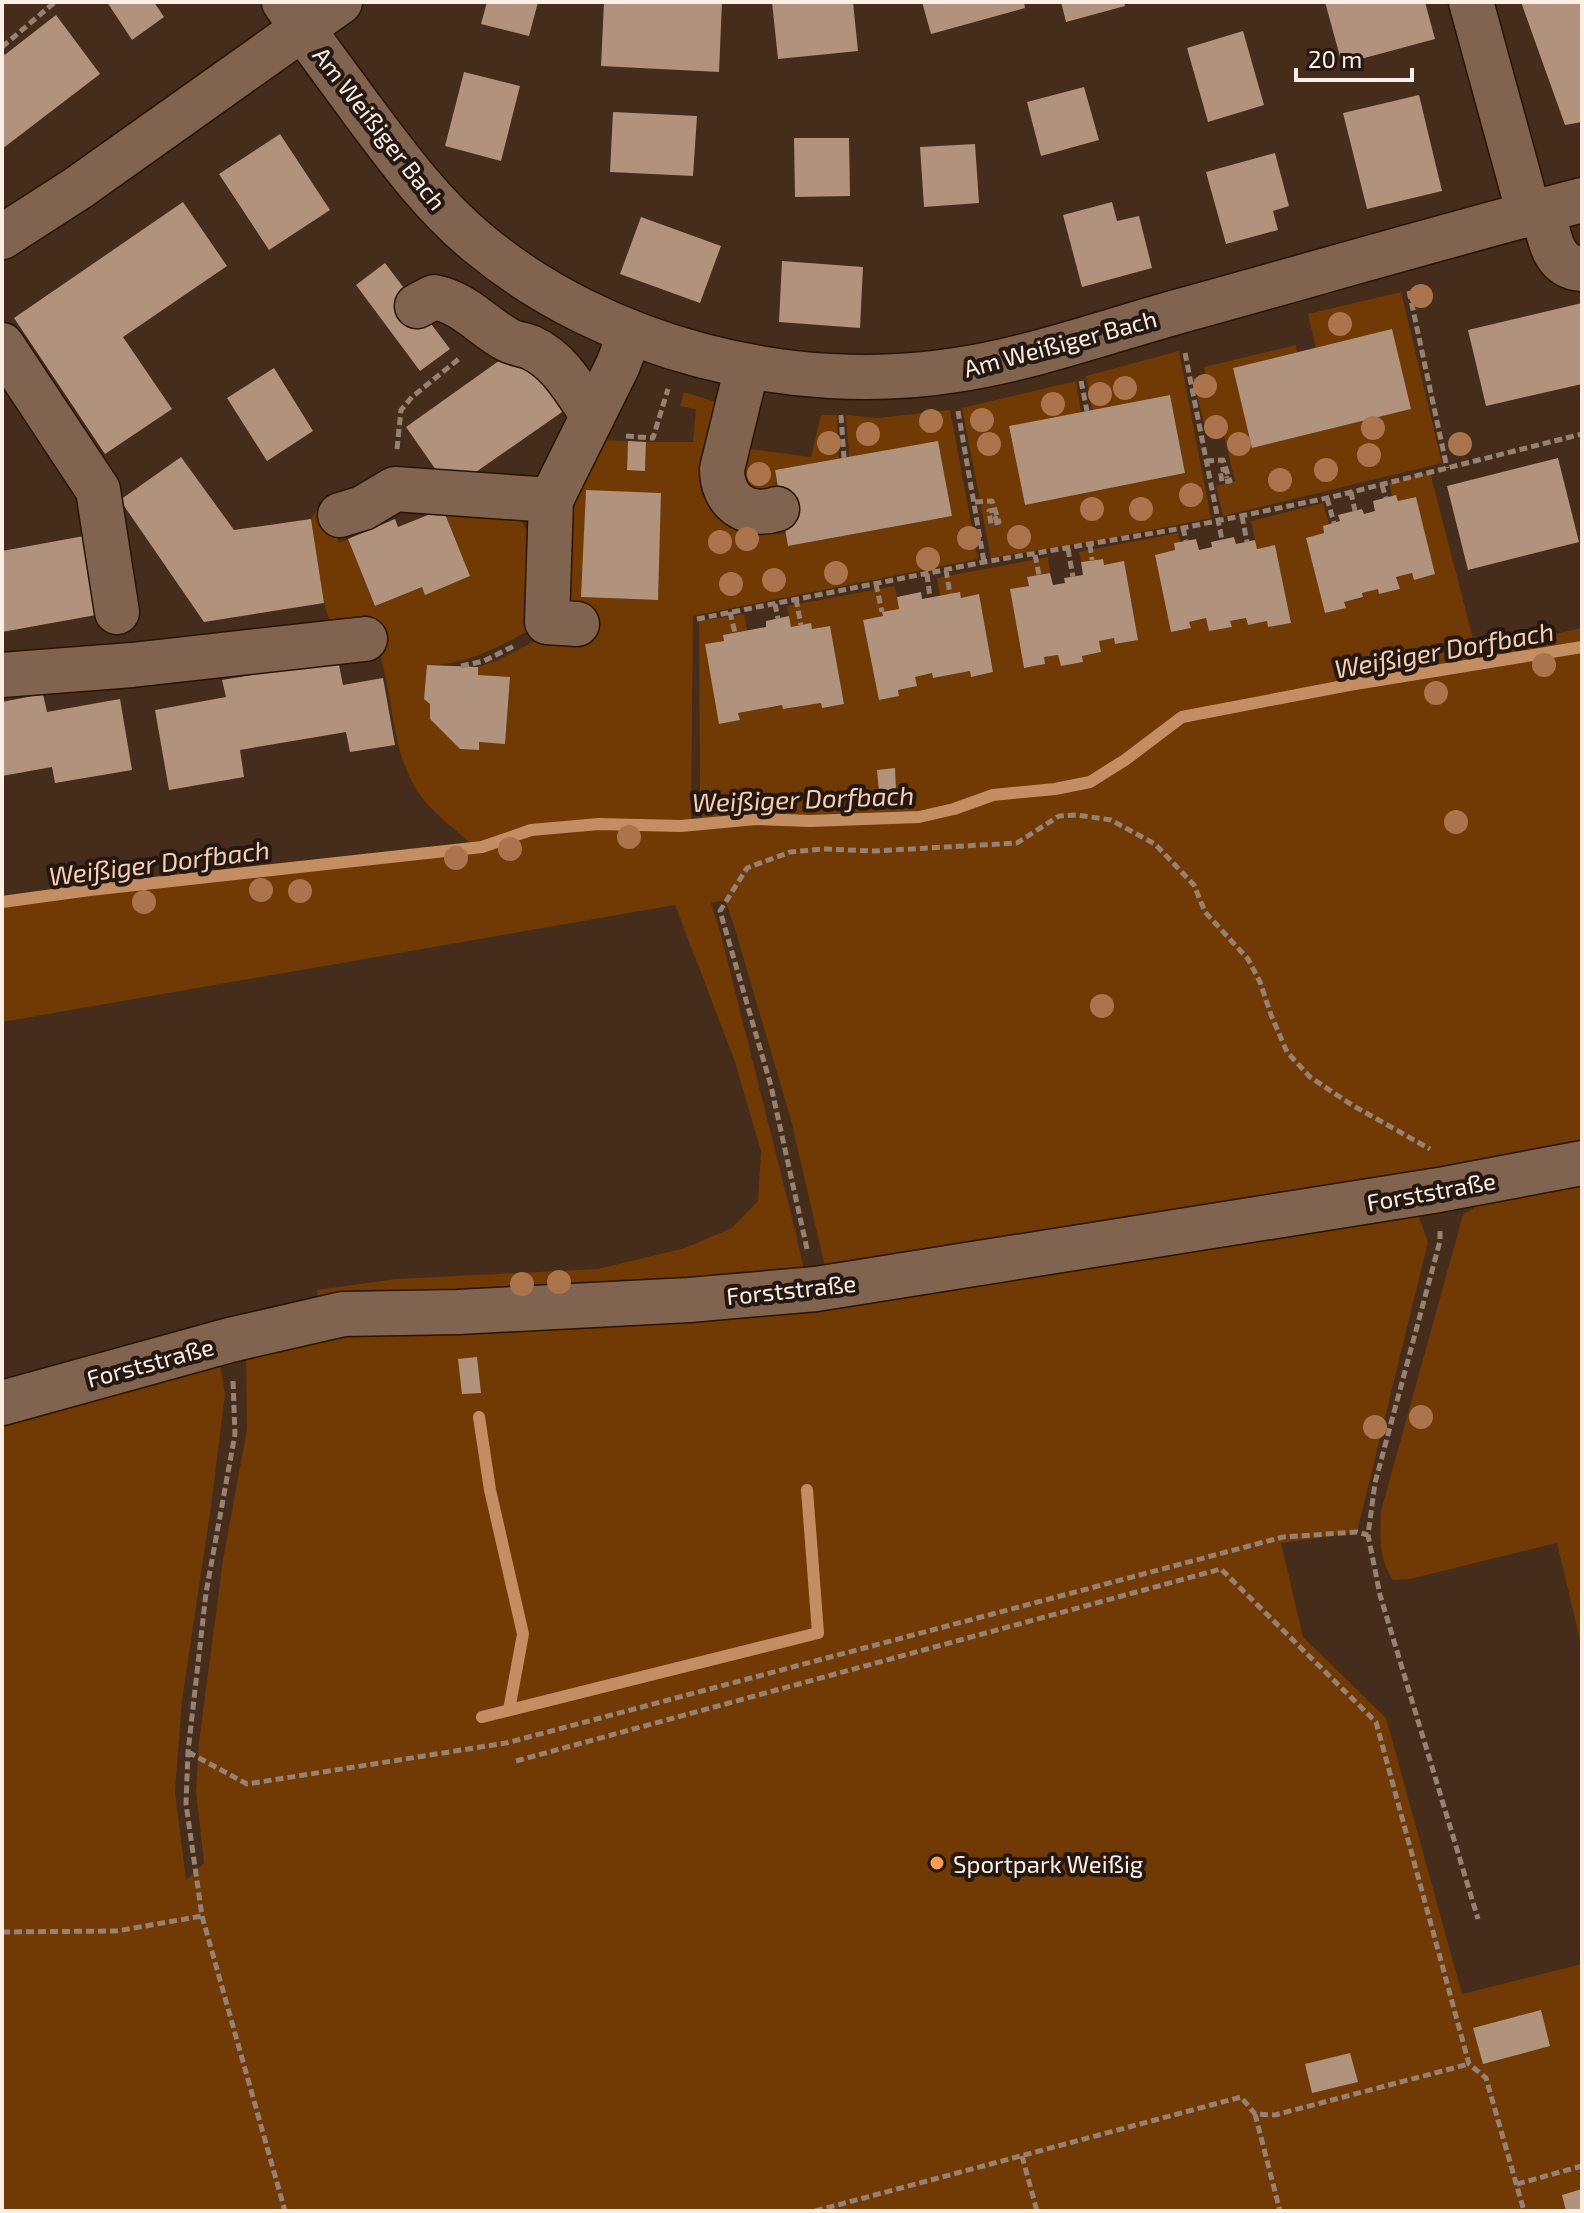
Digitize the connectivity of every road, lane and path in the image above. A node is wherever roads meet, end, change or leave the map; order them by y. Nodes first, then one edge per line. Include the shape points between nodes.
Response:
1 (55, 2) edge
2 (340, 2) edge
3 (1471, 2) edge
4 (293, 15) edge
5 (2, 47) edge
6 (1551, 208) edge
7 (2, 237) edge
8 (1398, 251) junction
9 (1582, 269) edge
10 (417, 306) dead end
11 (630, 333) junction
12 (509, 341) junction
13 (1183, 344) dead end
14 (2, 345) edge
15 (747, 367) junction
16 (1080, 374) dead end
17 (957, 406) dead end
18 (1087, 411) dead end
19 (841, 412) dead end
20 (593, 416) junction
21 (1582, 434) edge
22 (844, 458) dead end
23 (1206, 461) junction
24 (1447, 468) junction
25 (1227, 478) dead end
26 (1382, 485) junction
27 (395, 489) junction
28 (1351, 492) junction
29 (345, 497) dead end
30 (1327, 498) junction
31 (1386, 498) dead end
32 (551, 500) junction
33 (975, 502) junction
34 (777, 509) dead end
35 (1355, 511) dead end
36 (1242, 516) junction
37 (996, 520) dead end
38 (1218, 521) junction
39 (1334, 523) dead end
40 (1183, 528) junction
41 (1222, 540) dead end
42 (1186, 541) dead end
43 (1247, 542) dead end
44 (1090, 545) junction
45 (1068, 549) junction
46 (1035, 555) junction
47 (1092, 560) dead end
48 (984, 562) junction
49 (946, 570) junction
50 (927, 574) junction
51 (1039, 575) dead end
52 (1073, 577) dead end
53 (876, 584) junction
54 (950, 594) dead end
55 (930, 598) dead end
56 (796, 599) junction
57 (775, 604) junction
58 (117, 612) dead end
59 (730, 612) junction
60 (882, 612) dead end
61 (697, 619) dead end
62 (778, 619) dead end
63 (562, 623) joint
64 (801, 625) dead end
65 (735, 633) dead end
66 (365, 639) dead end
67 (461, 666) dead end
68 (2, 675) edge
69 (1582, 1163) edge
70 (1450, 1188) junction
71 (816, 1289) junction
72 (230, 1340) junction
73 (2, 1403) edge
74 (1368, 1535) junction
75 (188, 1752) junction
76 (516, 1761) dead end
77 (202, 1916) junction
78 (1478, 1919) dead end
79 (2, 1932) edge
80 (1469, 2064) junction
81 (1255, 2114) junction
82 (1022, 2156) junction
83 (1582, 2166) edge
84 (1517, 2184) junction
85 (285, 2211) edge
86 (815, 2211) edge
87 (1037, 2211) edge
88 (1280, 2211) edge
89 (1524, 2211) edge

1 - 5 path
2 - 4 street
3 - 6 street
4 - 7 street, Am Weißiger Bach via 78,188
4 - 11 street, Am Weißiger Bach via 403,165 478,244 529,280
6 - 8 street, Am Weißiger Bach
6 - 9 street via 1556,256 1571,268
8 - 15 street, Am Weißiger Bach via 1038,353 954,371 880,376
8 - 24 path
10 - 12 street via 434,297 451,300
11 - 15 street, Am Weißiger Bach
11 - 20 street
12 - 20 street via 549,359
12 - 27 path via 484,345 456,361 406,403 398,428
13 - 23 path
14 - 58 street via 98,490
15 - 34 street via 722,481 742,509
16 - 18 path
17 - 33 path
19 - 22 path
20 - 32 street
21 - 24 path
23 - 25 path via 1223,460 1230,481 1222,482 1220,470 1225,469
23 - 38 path
24 - 26 path
26 - 28 path
26 - 31 path
27 - 29 street via 363,508
27 - 32 street
28 - 30 path
28 - 35 path
30 - 36 path
30 - 39 path
32 - 63 street
33 - 37 path via 992,501 999,522 991,524 989,511 994,510
33 - 48 path
36 - 38 path
36 - 43 path
38 - 40 path
38 - 41 path
40 - 42 path
40 - 44 path
44 - 45 path
44 - 47 path
45 - 46 path
45 - 52 path
46 - 48 path
46 - 51 path
48 - 49 path
49 - 50 path
49 - 54 path
50 - 53 path
50 - 55 path
53 - 56 path
53 - 60 path
56 - 57 path
56 - 64 path
57 - 59 path
57 - 62 path
59 - 61 path
59 - 65 path
63 - 67 path via 484,661
66 - 68 street
69 - 70 street, Forststraße
70 - 71 street, Forststraße
70 - 71 path via 1451,1166 1310,1077 1287,1052 1248,959 1205,912 1194,885 1155,844 1111,820 1059,816 1017,843 790,852 747,868 720,911 771,1086
70 - 74 path via 1375,1483
71 - 72 street, Forststraße via 343,1314
72 - 73 street, Forststraße
72 - 75 path via 235,1434 206,1593
74 - 75 path via 1283,1537 506,1743 247,1784
74 - 78 path via 1380,1595
75 - 77 path via 186,1804
76 - 80 path via 1221,1569 1376,1722
77 - 79 path via 117,1931
77 - 85 path
80 - 81 path via 1275,2115
80 - 84 path via 1486,2078
81 - 82 path via 1241,2097
81 - 88 path
82 - 86 path
82 - 87 path
83 - 84 path
84 - 89 path

